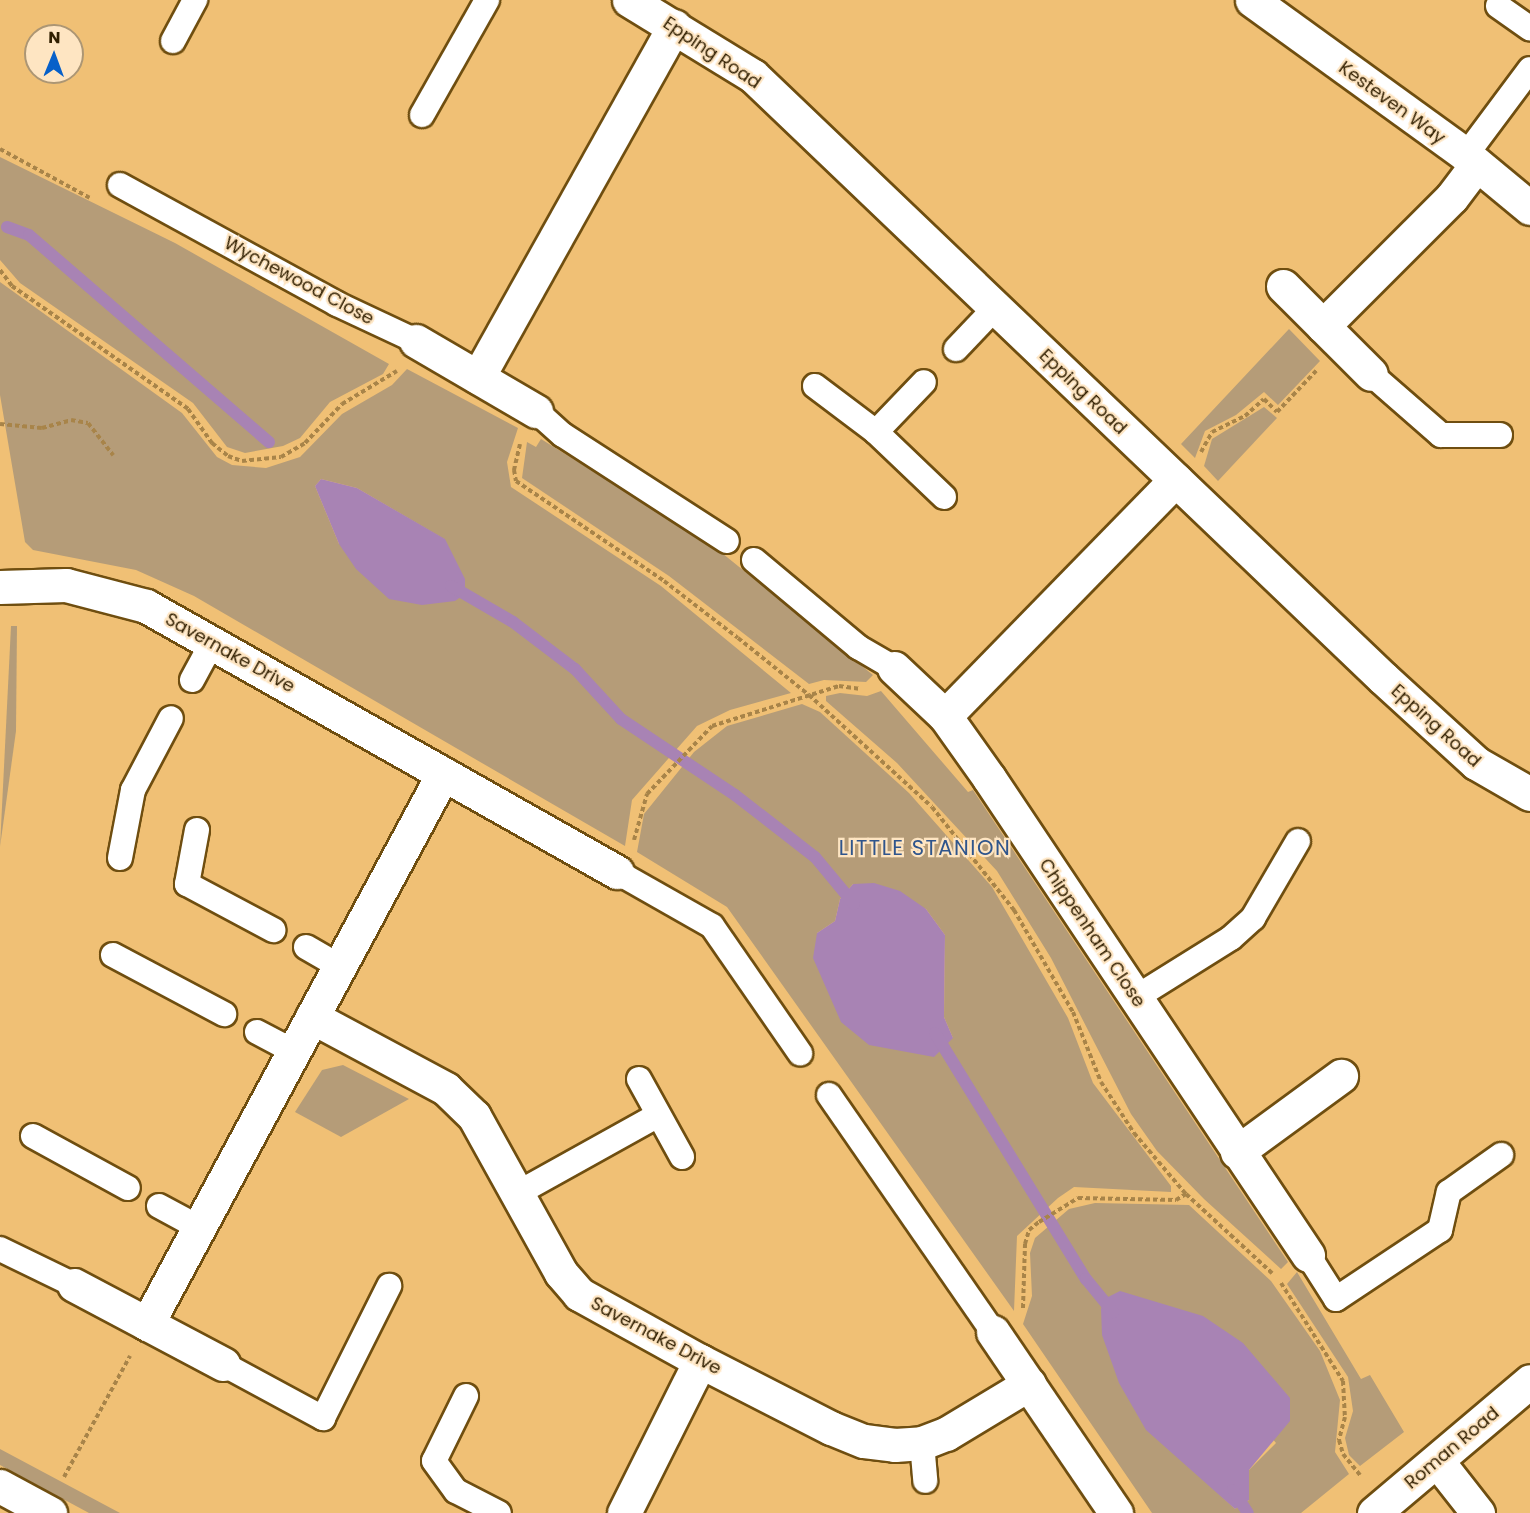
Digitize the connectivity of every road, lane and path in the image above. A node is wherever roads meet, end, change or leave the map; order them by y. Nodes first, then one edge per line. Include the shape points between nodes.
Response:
1 (195, 0) edge
2 (487, 0) edge
3 (628, 0) edge
4 (1252, 0) edge
5 (1498, 6) dead end
6 (674, 26) junction
7 (1530, 28) edge
8 (173, 41) dead end
9 (1530, 69) edge
10 (422, 115) dead end
11 (1471, 160) junction
12 (120, 185) dead end
13 (1530, 208) edge
14 (0, 270) edge
15 (1283, 286) dead end
16 (995, 308) junction
17 (1323, 326) junction
18 (416, 341) junction
19 (956, 349) dead end
20 (1320, 367) dead end
21 (1371, 374) joint
22 (478, 377) junction
23 (924, 382) dead end
24 (815, 386) dead end
25 (536, 411) junction
26 (0, 424) edge
27 (876, 432) junction
28 (1500, 435) dead end
29 (113, 455) dead end
30 (1187, 471) junction
31 (944, 497) dead end
32 (727, 542) dead end
33 (754, 560) dead end
34 (0, 587) edge
35 (212, 643) junction
36 (894, 668) junction
37 (192, 680) dead end
38 (809, 695) junction
39 (945, 716) junction
40 (171, 718) dead end
41 (443, 774) junction
42 (1530, 794) edge
43 (197, 830) dead end
44 (1298, 841) dead end
45 (120, 858) dead end
46 (617, 872) junction
47 (273, 930) dead end
48 (306, 947) dead end
49 (113, 955) dead end
50 (339, 966) junction
51 (1135, 998) junction
52 (224, 1014) dead end
53 (312, 1017) junction
54 (257, 1032) dead end
55 (293, 1051) junction
56 (800, 1053) dead end
57 (1341, 1076) dead end
58 (639, 1078) dead end
59 (830, 1095) dead end
60 (658, 1115) junction
61 (33, 1136) dead end
62 (1237, 1152) junction
63 (1501, 1155) dead end
64 (682, 1157) dead end
65 (128, 1188) dead end
66 (518, 1193) junction
67 (1186, 1194) junction
68 (159, 1206) dead end
69 (198, 1227) junction
70 (0, 1249) edge
71 (1308, 1256) joint
72 (74, 1286) joint
73 (389, 1286) dead end
74 (147, 1324) junction
75 (993, 1332) junction
76 (700, 1361) junction
77 (223, 1364) joint
78 (1530, 1381) edge
79 (1029, 1384) junction
80 (466, 1396) dead end
81 (922, 1443) junction
82 (1438, 1462) junction
83 (64, 1477) dead end
84 (1362, 1477) dead end
85 (925, 1481) dead end
86 (0, 1486) edge
87 (50, 1513) edge
88 (499, 1513) edge
89 (624, 1513) edge
90 (1116, 1513) edge
91 (1374, 1513) edge
92 (1479, 1513) edge

1 - 8 lane
2 - 10 lane
3 - 6 street, Epping Road
4 - 11 street, Kesteven Way
5 - 7 lane
6 - 16 street, Epping Road via 753,76
6 - 22 street
9 - 11 lane
11 - 13 street, Kesteven Way
11 - 17 street via 1452,197
12 - 18 lane, Wychewood Close via 337,304
14 - 18 path via 12,286 188,409 212,443 228,456 242,460 281,457 305,443 342,404 389,379
15 - 17 street
16 - 19 lane
16 - 30 street, Epping Road
17 - 21 street
18 - 22 street, Wychewood Close
20 - 30 path via 1277,412 1264,399 1245,416 1212,432
21 - 28 lane via 1441,435
22 - 25 street, Wychewood Close
23 - 27 lane
24 - 27 lane
25 - 32 lane, Wychewood Close via 563,435
25 - 38 path via 521,438 514,470 516,481 664,581
26 - 29 path via 42,428 71,420 88,423
27 - 31 lane
30 - 39 street
30 - 42 street, Epping Road via 1476,763
33 - 36 lane, Chippenham Close via 858,647
34 - 35 street, Savernake Drive via 66,585 106,593 146,606
35 - 37 lane
35 - 41 street, Savernake Drive
36 - 38 path via 874,690 839,686
36 - 39 street, Chippenham Close
38 - 46 path via 712,726 689,747 643,802 632,848
38 - 67 path via 932,807 981,863 1072,1012 1101,1082 1134,1132
39 - 51 street, Chippenham Close
40 - 45 lane via 133,790
41 - 46 street, Savernake Drive
41 - 50 street
43 - 47 lane via 188,884
44 - 51 lane via 1253,918 1231,938
46 - 56 lane, Savernake Drive via 712,926
48 - 50 lane
49 - 52 lane
50 - 53 street
51 - 62 street, Chippenham Close
53 - 55 street
53 - 66 street, Savernake Drive via 446,1089 474,1116
54 - 55 lane
55 - 69 street
57 - 62 street
58 - 60 lane
59 - 75 lane
60 - 64 lane
60 - 66 lane
61 - 65 lane
62 - 71 street, Chippenham Close
63 - 71 lane via 1449,1192 1440,1230 1336,1299
66 - 76 street, Savernake Drive via 561,1273 579,1294
67 - 75 path via 1176,1200 1078,1198 1040,1222 1029,1230 1025,1244 1024,1307 1017,1320
67 - 84 path via 1278,1279 1328,1353 1344,1390 1339,1440 1343,1454
68 - 69 lane
69 - 74 street
70 - 72 lane
72 - 74 street
73 - 77 lane via 323,1418
74 - 77 street
74 - 83 path
75 - 79 street
76 - 81 street, Savernake Drive via 864,1442
76 - 89 street
78 - 82 street, Roman Road
79 - 81 street, Savernake Drive
79 - 90 street
80 - 88 lane via 434,1461 456,1491
81 - 85 lane
82 - 91 street, Roman Road
82 - 92 street
86 - 87 street

